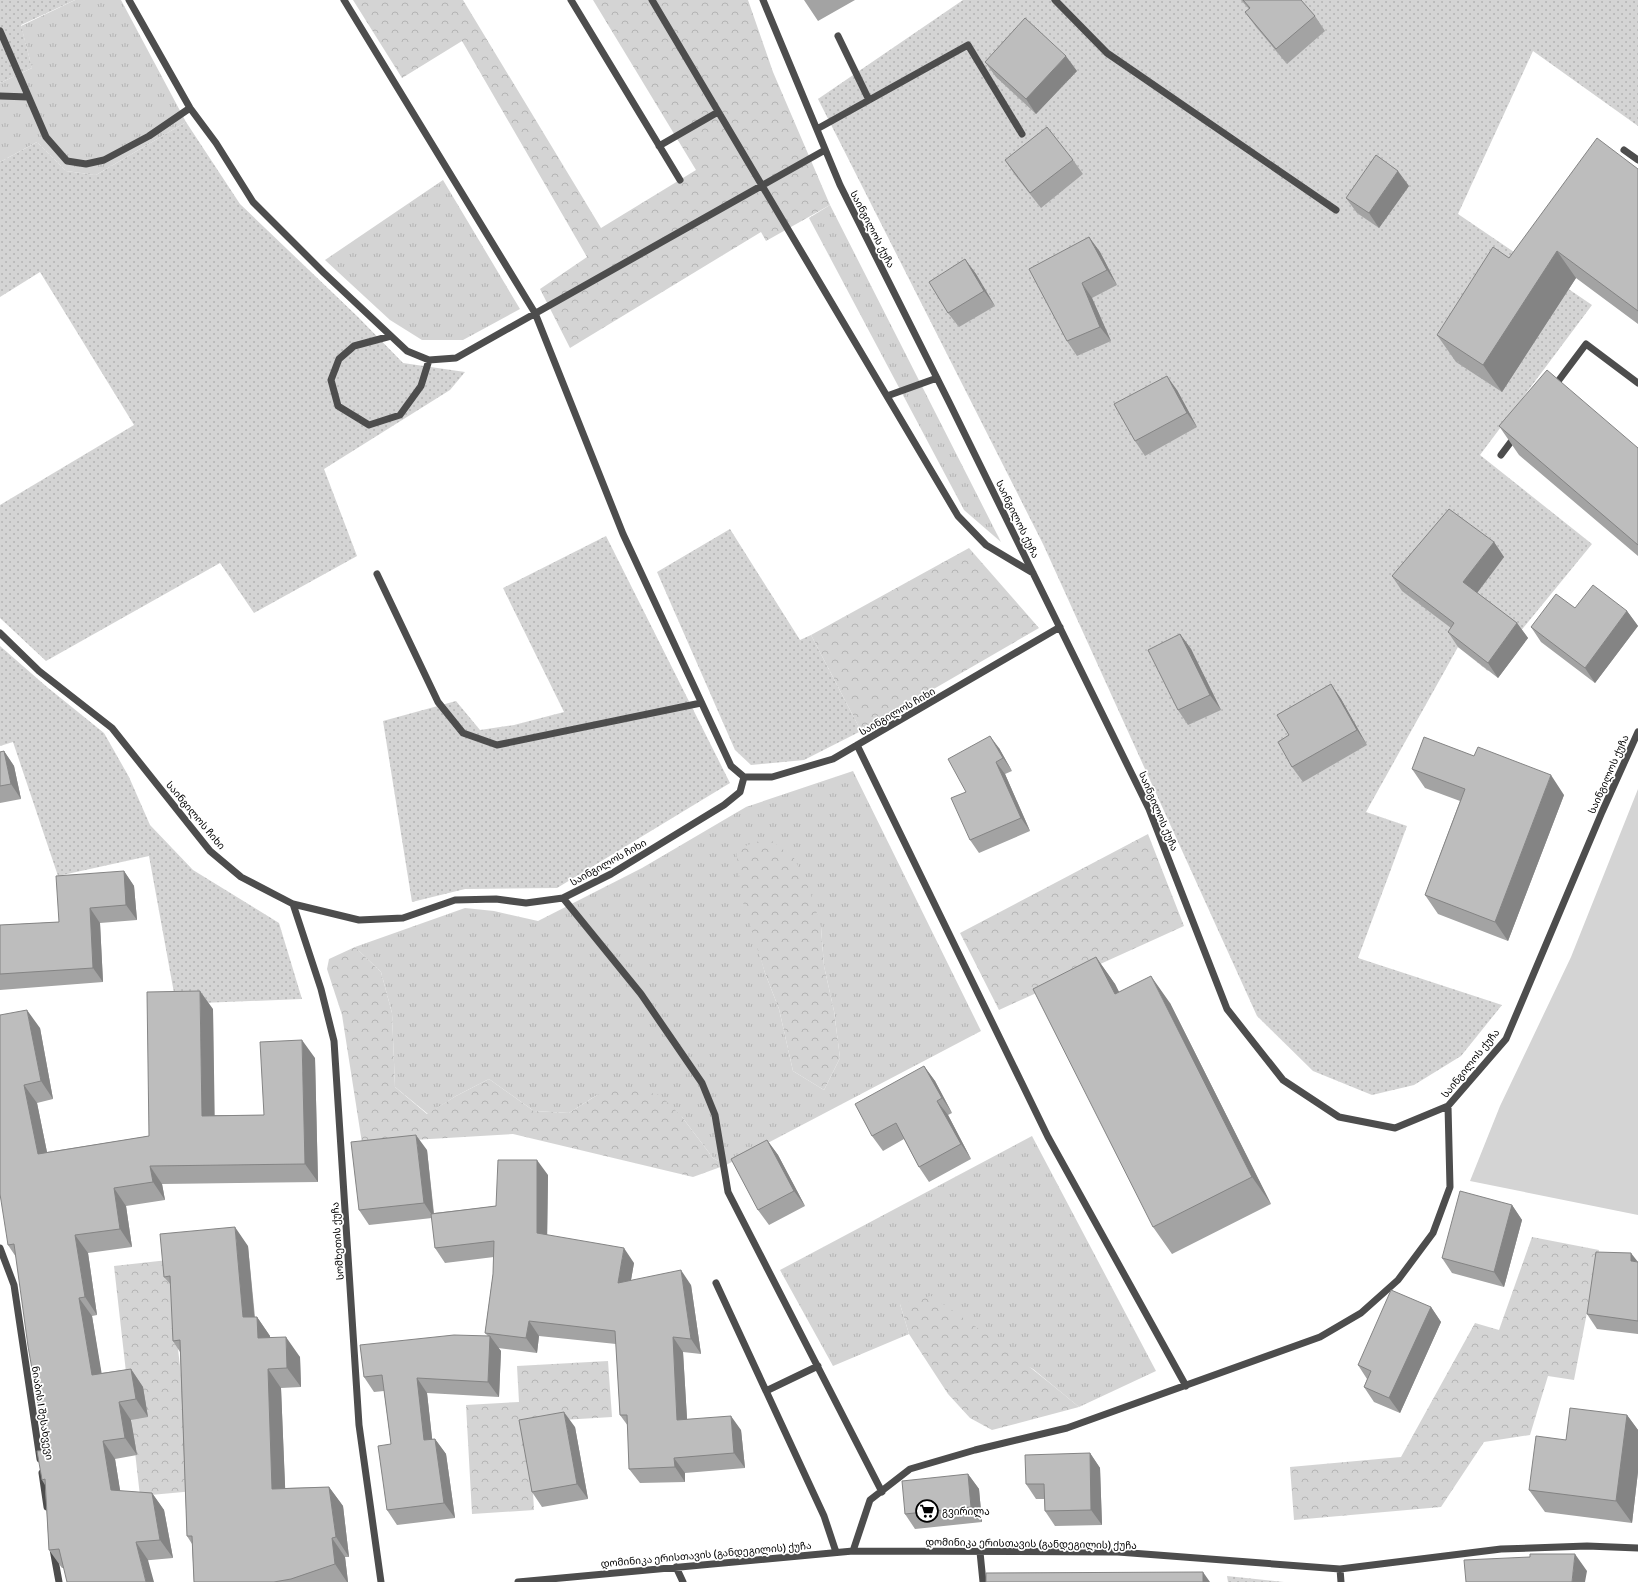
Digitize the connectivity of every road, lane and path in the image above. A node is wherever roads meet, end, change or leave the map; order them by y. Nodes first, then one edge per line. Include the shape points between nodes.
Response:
1 (129, 0) edge
2 (344, 0) edge
3 (571, 0) edge
4 (652, 0) edge
5 (763, 0) edge
6 (1055, 0) edge
7 (0, 31) edge
8 (838, 36) dead end
9 (0, 96) edge
10 (28, 97) junction
11 (869, 100) junction
12 (190, 108) junction
13 (718, 112) junction
14 (816, 129) junction
15 (1022, 134) dead end
16 (659, 146) junction
17 (825, 150) junction
18 (1624, 150) dead end
19 (1638, 160) edge
20 (680, 180) dead end
21 (762, 185) junction
22 (1336, 210) dead end
23 (534, 313) junction
24 (391, 336) junction
25 (429, 360) junction
26 (937, 378) junction
27 (1638, 383) edge
28 (1548, 393) edge
29 (887, 396) junction
30 (1520, 430) edge
31 (1501, 455) edge
32 (1033, 573) junction
33 (376, 574) dead end
34 (1060, 627) junction
35 (0, 633) edge
36 (701, 703) junction
37 (1638, 732) edge
38 (857, 745) junction
39 (744, 777) junction
40 (563, 898) junction
41 (293, 904) junction
42 (1448, 1106) junction
43 (0, 1248) edge
44 (716, 1283) dead end
45 (818, 1366) junction
46 (1186, 1386) junction
47 (766, 1391) junction
48 (882, 1492) junction
49 (48, 1512) edge
50 (53, 1543) edge
51 (1638, 1548) edge
52 (836, 1552) junction
53 (853, 1552) junction
54 (980, 1552) junction
55 (676, 1567) junction
56 (1340, 1569) junction
57 (58, 1582) edge
58 (382, 1582) edge
59 (518, 1582) edge
60 (683, 1582) edge
61 (984, 1582) edge
62 (1342, 1582) edge

1 - 12 street
2 - 23 street
3 - 16 street
4 - 13 street
5 - 14 street, საინგილოს ქუჩა
6 - 22 street via 1107,53
7 - 10 street
8 - 11 street
9 - 10 street
10 - 12 street via 46,137 67,161 86,164 104,160 149,136
11 - 14 street
11 - 15 street via 968,45
12 - 24 street via 216,143 252,202
13 - 16 street
13 - 21 street
14 - 17 street, საინგილოს ქუჩა
16 - 20 street
17 - 21 street
17 - 26 street, საინგილოს ქუჩა
18 - 19 street
21 - 23 street
21 - 29 street
23 - 25 street via 456,358
23 - 36 street via 623,534
24 - 25 street via 407,351
24 - 25 street via 354,346 339,360 331,380 338,406 369,425 400,415 422,386
26 - 29 street
26 - 32 street, საინგილოს ქუჩა
27 - 28 street via 1586,344
29 - 32 street via 958,516 986,545
30 - 31 street
32 - 34 street, საინგილოს ქუჩა
33 - 36 street via 438,702 463,733 497,745
34 - 38 street, საინგილოს ჩიხი
34 - 42 street, საინგილოს ქუჩა via 1149,809 1227,1009 1283,1080 1339,1117 1395,1128
35 - 41 street, საინგილოს ჩიხი via 39,671 112,728 210,851 240,878
36 - 39 street via 730,766
37 - 42 street, საინგილოს ქუჩა via 1506,1039
38 - 39 street, საინგილოს ჩიხი via 833,759 772,777
38 - 46 street via 1048,1137
39 - 40 street, საინგილოს ჩიხი via 740,792 724,805 611,874
40 - 41 street, საინგილოს ჩიხი via 526,903 496,899 455,900 403,918 359,920
40 - 45 street via 642,994 702,1083 715,1115 728,1192
41 - 58 street, სომხეთის ქუჩა via 321,989 334,1041 359,1425
42 - 46 street via 1450,1187 1433,1233 1398,1280 1361,1313 1320,1337
43 - 49 street, ნიაბის I შესახვევი via 14,1285
44 - 47 street
45 - 47 street
45 - 48 street
46 - 48 street via 1067,1428 910,1469
47 - 52 street via 824,1516
48 - 53 street via 870,1500
50 - 57 street
51 - 56 street, დომინიკა ერისთავის (განდეგილის) ქუჩა via 1587,1546 1501,1549
52 - 53 street, დომინიკა ერისთავის (განდეგილის) ქუჩა
52 - 55 street, დომინიკა ერისთავის (განდეგილის) ქუჩა
53 - 54 street, დომინიკა ერისთავის (განდეგილის) ქუჩა
54 - 56 street, დომინიკა ერისთავის (განდეგილის) ქუჩა via 1118,1552
54 - 61 street
55 - 59 street, დომინიკა ერისთავის (განდეგილის) ქუჩა
55 - 60 street
56 - 62 street

